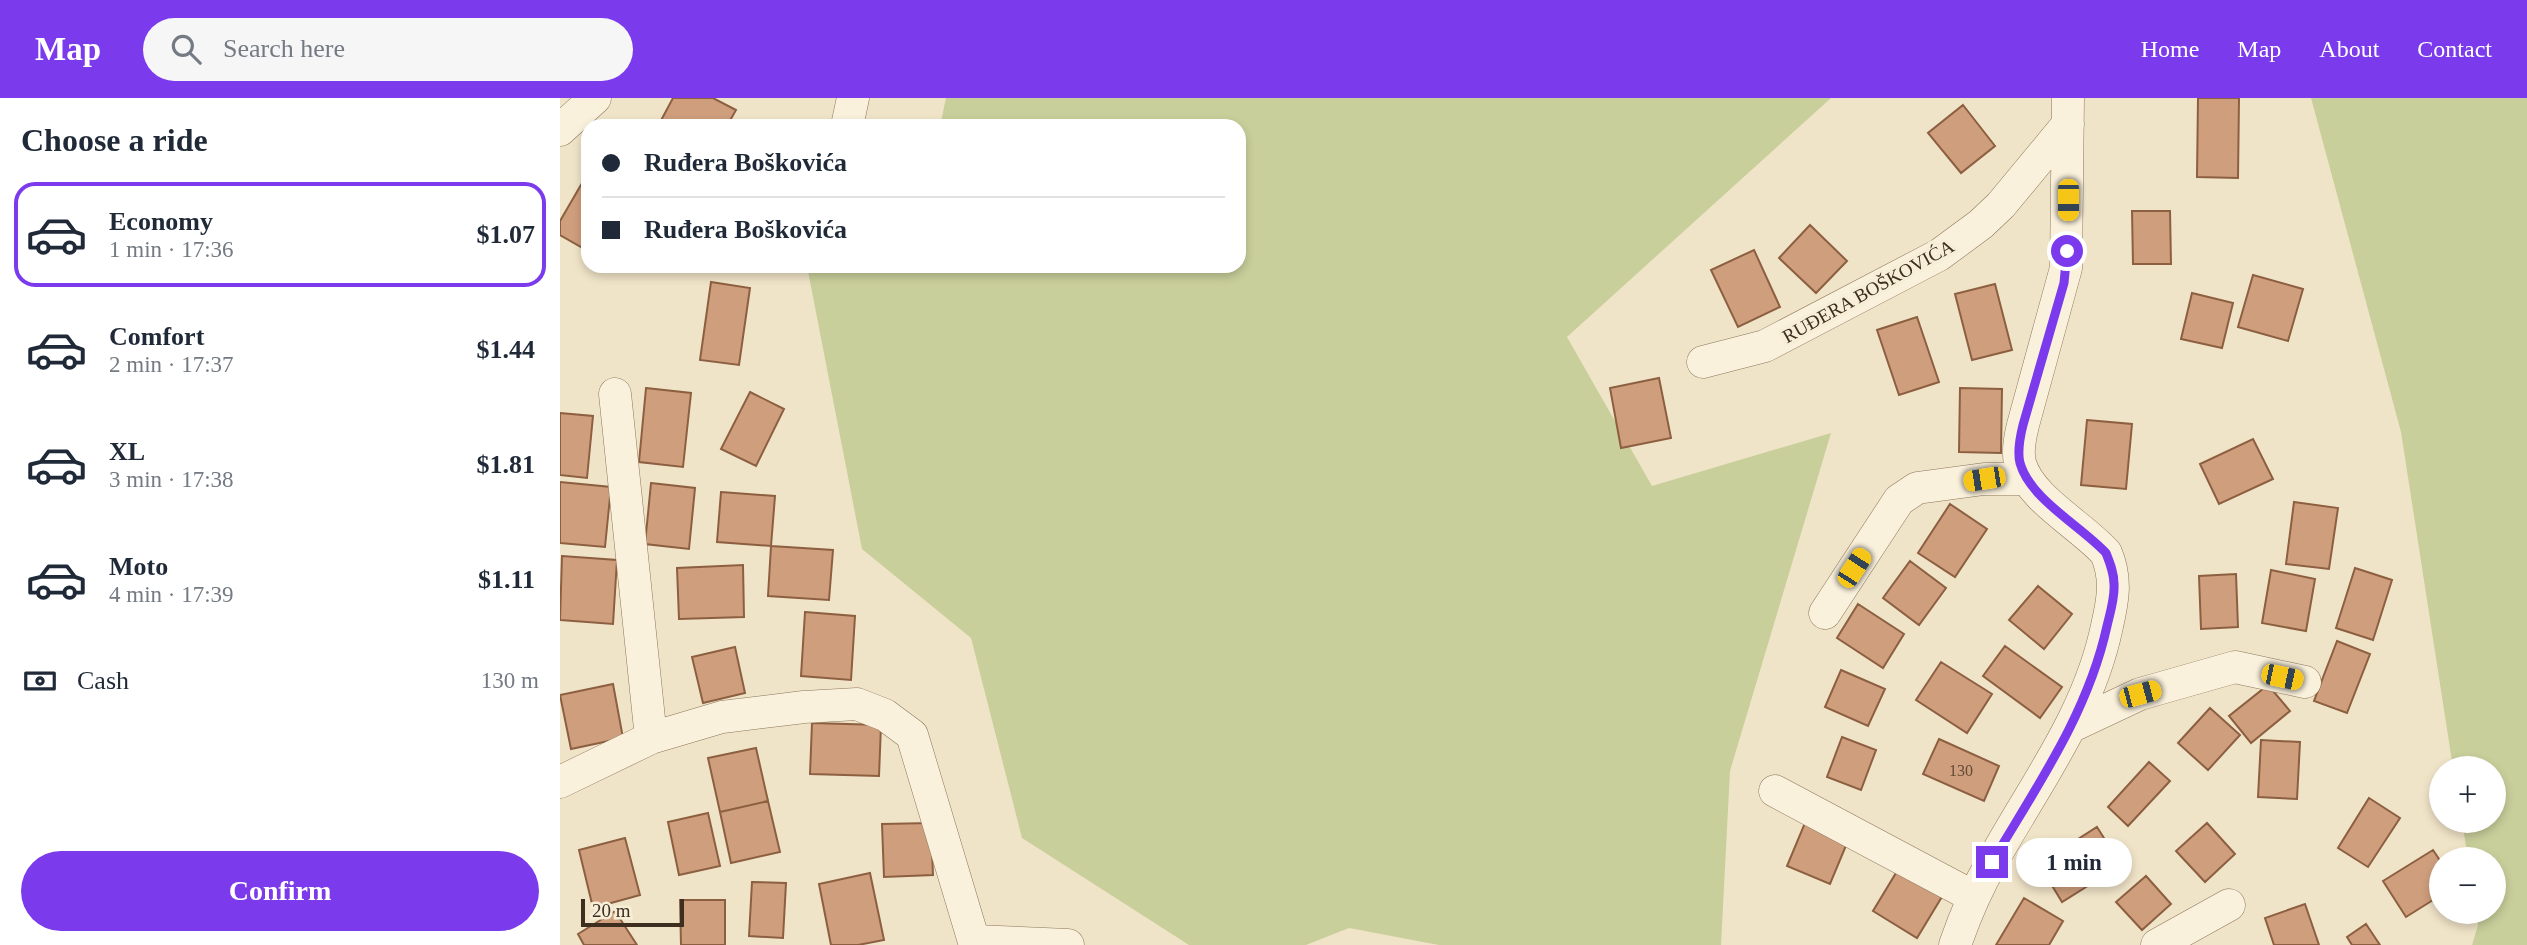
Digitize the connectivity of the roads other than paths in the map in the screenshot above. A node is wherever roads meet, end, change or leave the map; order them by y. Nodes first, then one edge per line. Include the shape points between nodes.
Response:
1 (595, 98) edge
2 (853, 98) edge
3 (2068, 111) edge
4 (848, 119) edge
5 (560, 130) edge
6 (1703, 362) dead end
7 (615, 394) dead end
8 (2027, 479) junction
9 (1825, 613) dead end
10 (2305, 682) dead end
11 (2072, 726) junction
12 (651, 738) junction
13 (560, 782) edge
14 (1775, 791) dead end
15 (1974, 897) junction
16 (2229, 905) dead end
17 (974, 943) edge
18 (1068, 945) edge
19 (1955, 945) edge
20 (2157, 945) edge

1 - 5 street
2 - 4 street
3 - 6 street, RUĐERA BOŠKOVIĆA via 2001,205 1939,256 1765,346
3 - 8 street, RUĐERA BOŠKOVIĆA via 2066,268 2019,444
7 - 12 street
8 - 9 street via 1984,479 1907,493
8 - 11 street via 2096,542 2112,567 2114,584 2106,633 2090,687
10 - 11 street via 2235,667 2140,694
11 - 15 street
12 - 13 street
12 - 17 street via 722,718 804,707 857,704 885,715 912,735
14 - 15 street
15 - 19 street
16 - 20 street
17 - 18 street

